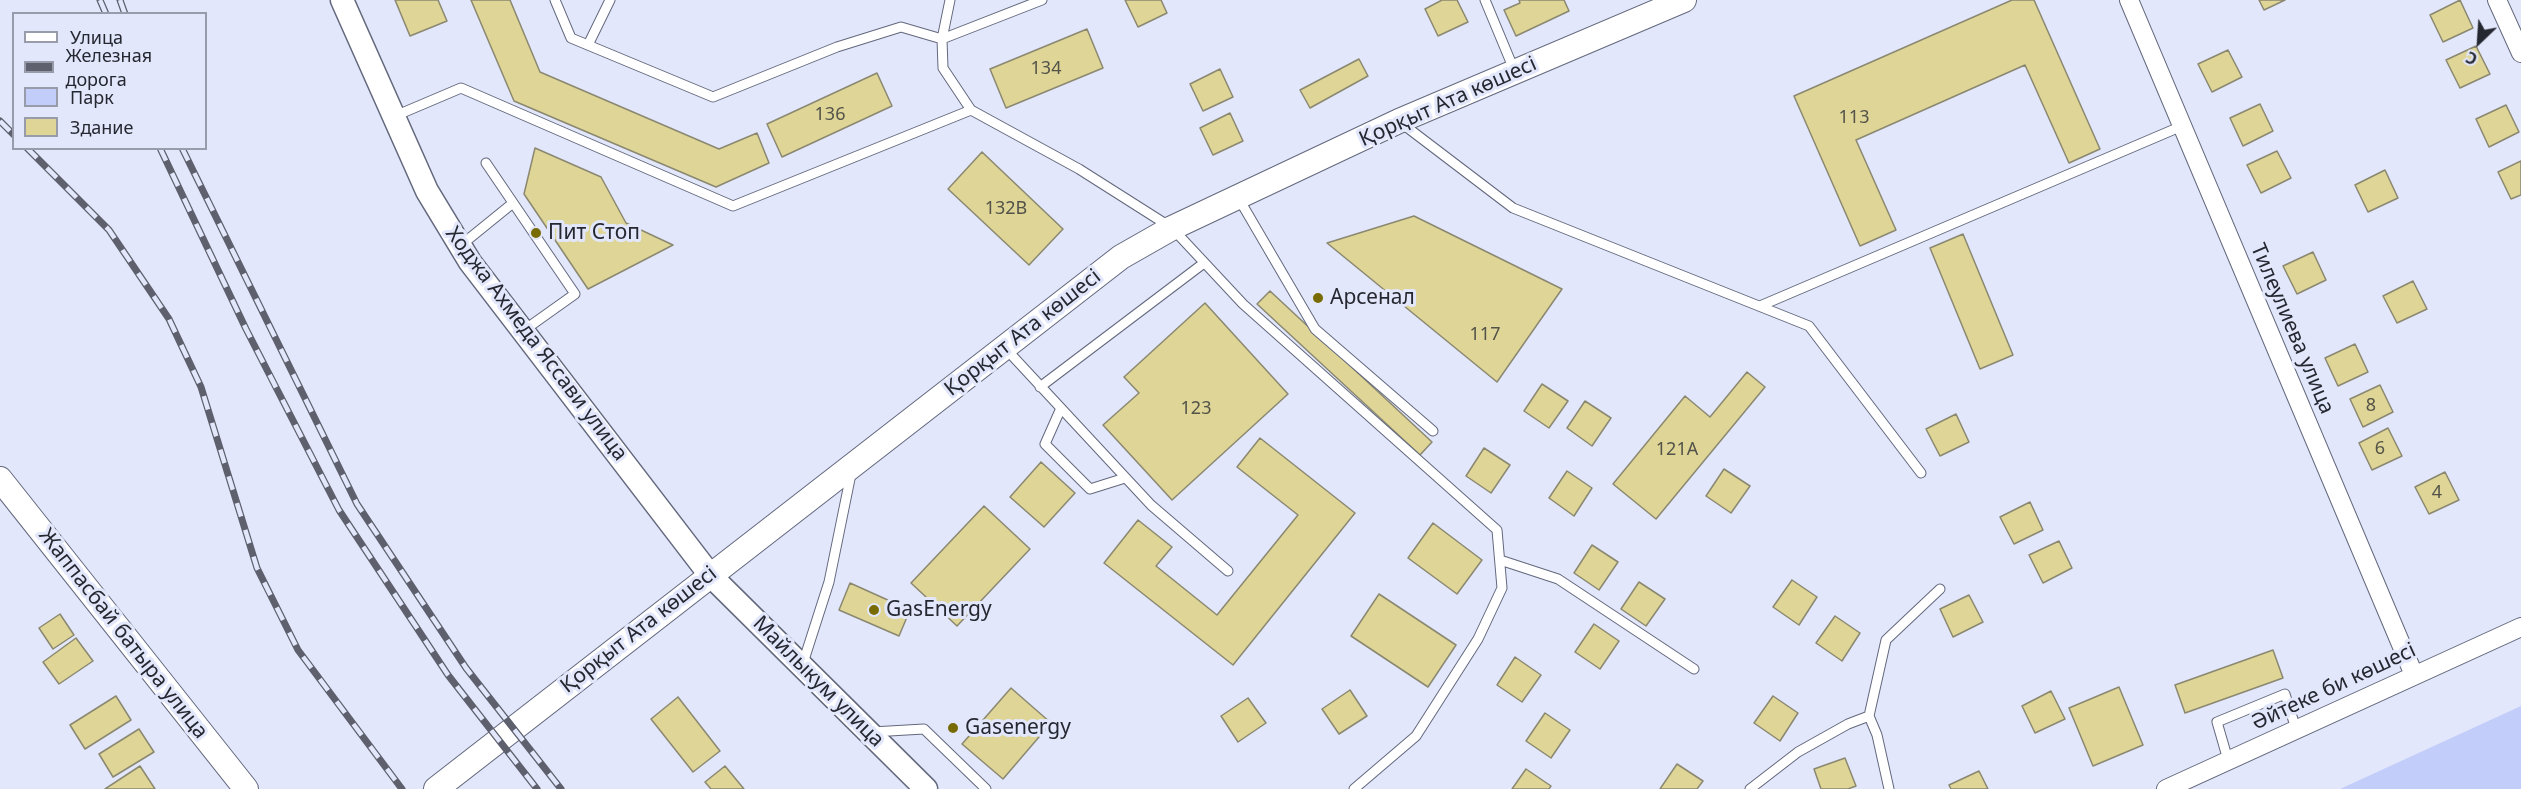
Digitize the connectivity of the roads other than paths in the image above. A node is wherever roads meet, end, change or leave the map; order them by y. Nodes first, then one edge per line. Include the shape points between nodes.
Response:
1 (342, 0) edge
2 (555, 0) edge
3 (610, 0) edge
4 (950, 0) edge
5 (1042, 0) edge
6 (1485, 0) edge
7 (1684, 0) edge
8 (2129, 0) edge
9 (2497, 0) edge
10 (942, 39) junction
11 (588, 45) junction
12 (2521, 53) edge
13 (1515, 72) junction
14 (971, 110) junction
15 (394, 117) junction
16 (1399, 121) junction
17 (2182, 126) junction
18 (486, 163) dead end
19 (1238, 197) junction
20 (513, 203) junction
21 (1172, 228) junction
22 (460, 246) junction
23 (1204, 262) junction
24 (1760, 306) junction
25 (524, 331) junction
26 (1004, 348) junction
27 (1041, 387) junction
28 (1061, 408) junction
29 (1433, 431) dead end
30 (852, 465) junction
31 (1921, 473) dead end
32 (1125, 478) junction
33 (0, 479) edge
34 (1500, 560) junction
35 (1228, 571) dead end
36 (710, 575) junction
37 (1940, 589) dead end
38 (2521, 627) edge
39 (802, 666) junction
40 (1694, 669) dead end
41 (2414, 675) junction
42 (1869, 716) junction
43 (2296, 729) junction
44 (869, 732) junction
45 (2228, 760) junction
46 (246, 789) edge
47 (436, 789) edge
48 (926, 789) edge
49 (986, 789) edge
50 (1354, 789) edge
51 (1750, 789) edge
52 (1889, 789) edge
53 (2166, 789) edge

1 - 15 street, Ходжа Ахмеда Яссави улица
2 - 11 lane via 571,38
3 - 11 lane
4 - 10 lane
5 - 10 lane
6 - 13 lane
7 - 13 main road, Қорқыт Ата көшесі
8 - 17 street, Тилеулиева улица
9 - 12 street
10 - 11 lane via 901,27 837,47 713,97
10 - 14 lane via 943,68
13 - 16 main road, Қорқыт Ата көшесі
14 - 15 lane via 733,206 461,88
14 - 21 lane via 1079,169
15 - 22 street, Ходжа Ахмеда Яссави улица via 427,191
16 - 19 main road, Қорқыт Ата көшесі
16 - 24 lane via 1513,208
17 - 24 lane
17 - 41 street, Тилеулиева улица
18 - 20 lane
19 - 21 main road, Қорқыт Ата көшесі
19 - 29 lane via 1315,329
20 - 22 lane
20 - 25 lane via 575,294
21 - 23 lane
21 - 26 main road, Қорқыт Ата көшесі via 1121,257
22 - 25 street, Ходжа Ахмеда Яссави улица
23 - 27 lane
23 - 34 lane via 1243,304 1497,530
24 - 31 lane via 1809,326
25 - 36 street, Ходжа Ахмеда Яссави улица
26 - 27 lane
26 - 30 main road, Қорқыт Ата көшесі
27 - 28 lane
28 - 32 lane
28 - 32 lane via 1045,444 1090,489
30 - 36 main road, Қорқыт Ата көшесі
30 - 39 lane via 829,582
32 - 35 lane via 1150,505
33 - 46 main road, Жаппасбай батыра улица
34 - 40 lane via 1558,579
34 - 50 lane via 1502,588 1478,639 1416,736
36 - 39 street, Майлыкум улица
36 - 47 main road, Қорқыт Ата көшесі
37 - 42 lane via 1886,640
38 - 41 street, Әйтеке би көшесі
39 - 44 street, Майлыкум улица
41 - 43 street, Әйтеке би көшесі
42 - 51 lane via 1798,752
42 - 52 lane
43 - 45 street, Әйтеке би көшесі
43 - 45 lane via 2285,694 2217,722
44 - 48 street, Майлыкум улица
44 - 49 lane via 924,729
45 - 53 street, Әйтеке би көшесі

